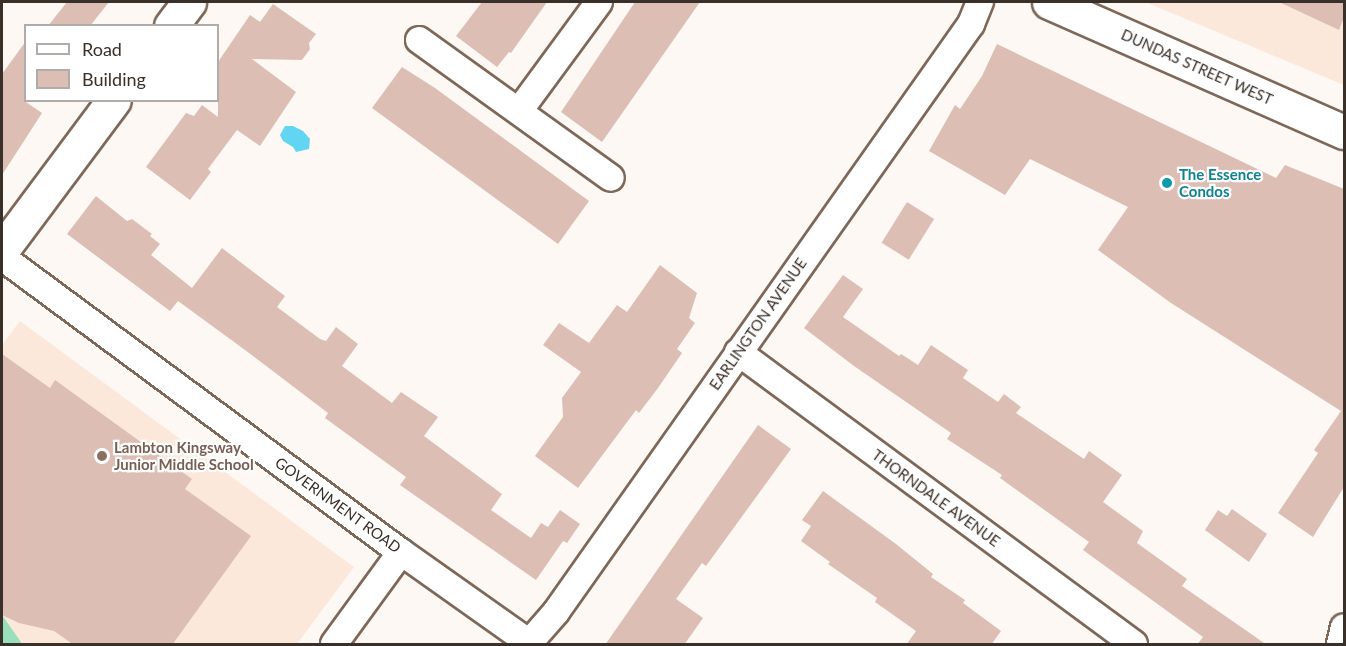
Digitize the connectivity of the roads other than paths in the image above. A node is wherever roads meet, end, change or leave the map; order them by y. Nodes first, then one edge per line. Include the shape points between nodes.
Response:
1 (189, 2) edge
2 (599, 2) edge
3 (980, 2) edge
4 (1049, 2) edge
5 (172, 24) edge
6 (419, 40) dead end
7 (113, 102) edge
8 (519, 111) junction
9 (1344, 132) edge
10 (611, 178) dead end
11 (2, 250) edge
12 (2, 256) edge
13 (738, 352) junction
14 (401, 552) junction
15 (1344, 627) edge
16 (530, 644) edge
17 (334, 645) edge
18 (1134, 645) edge
19 (1340, 645) edge

1 - 5 main road
2 - 8 street
3 - 13 street, EARLINGTON AVENUE via 971,24
4 - 9 main road, DUNDAS STREET WEST
6 - 8 street
7 - 11 main road
8 - 10 street
12 - 14 street, GOVERNMENT ROAD
13 - 16 street, EARLINGTON AVENUE
13 - 18 street, THORNDALE AVENUE
14 - 16 street, GOVERNMENT ROAD
14 - 17 street
15 - 19 street

